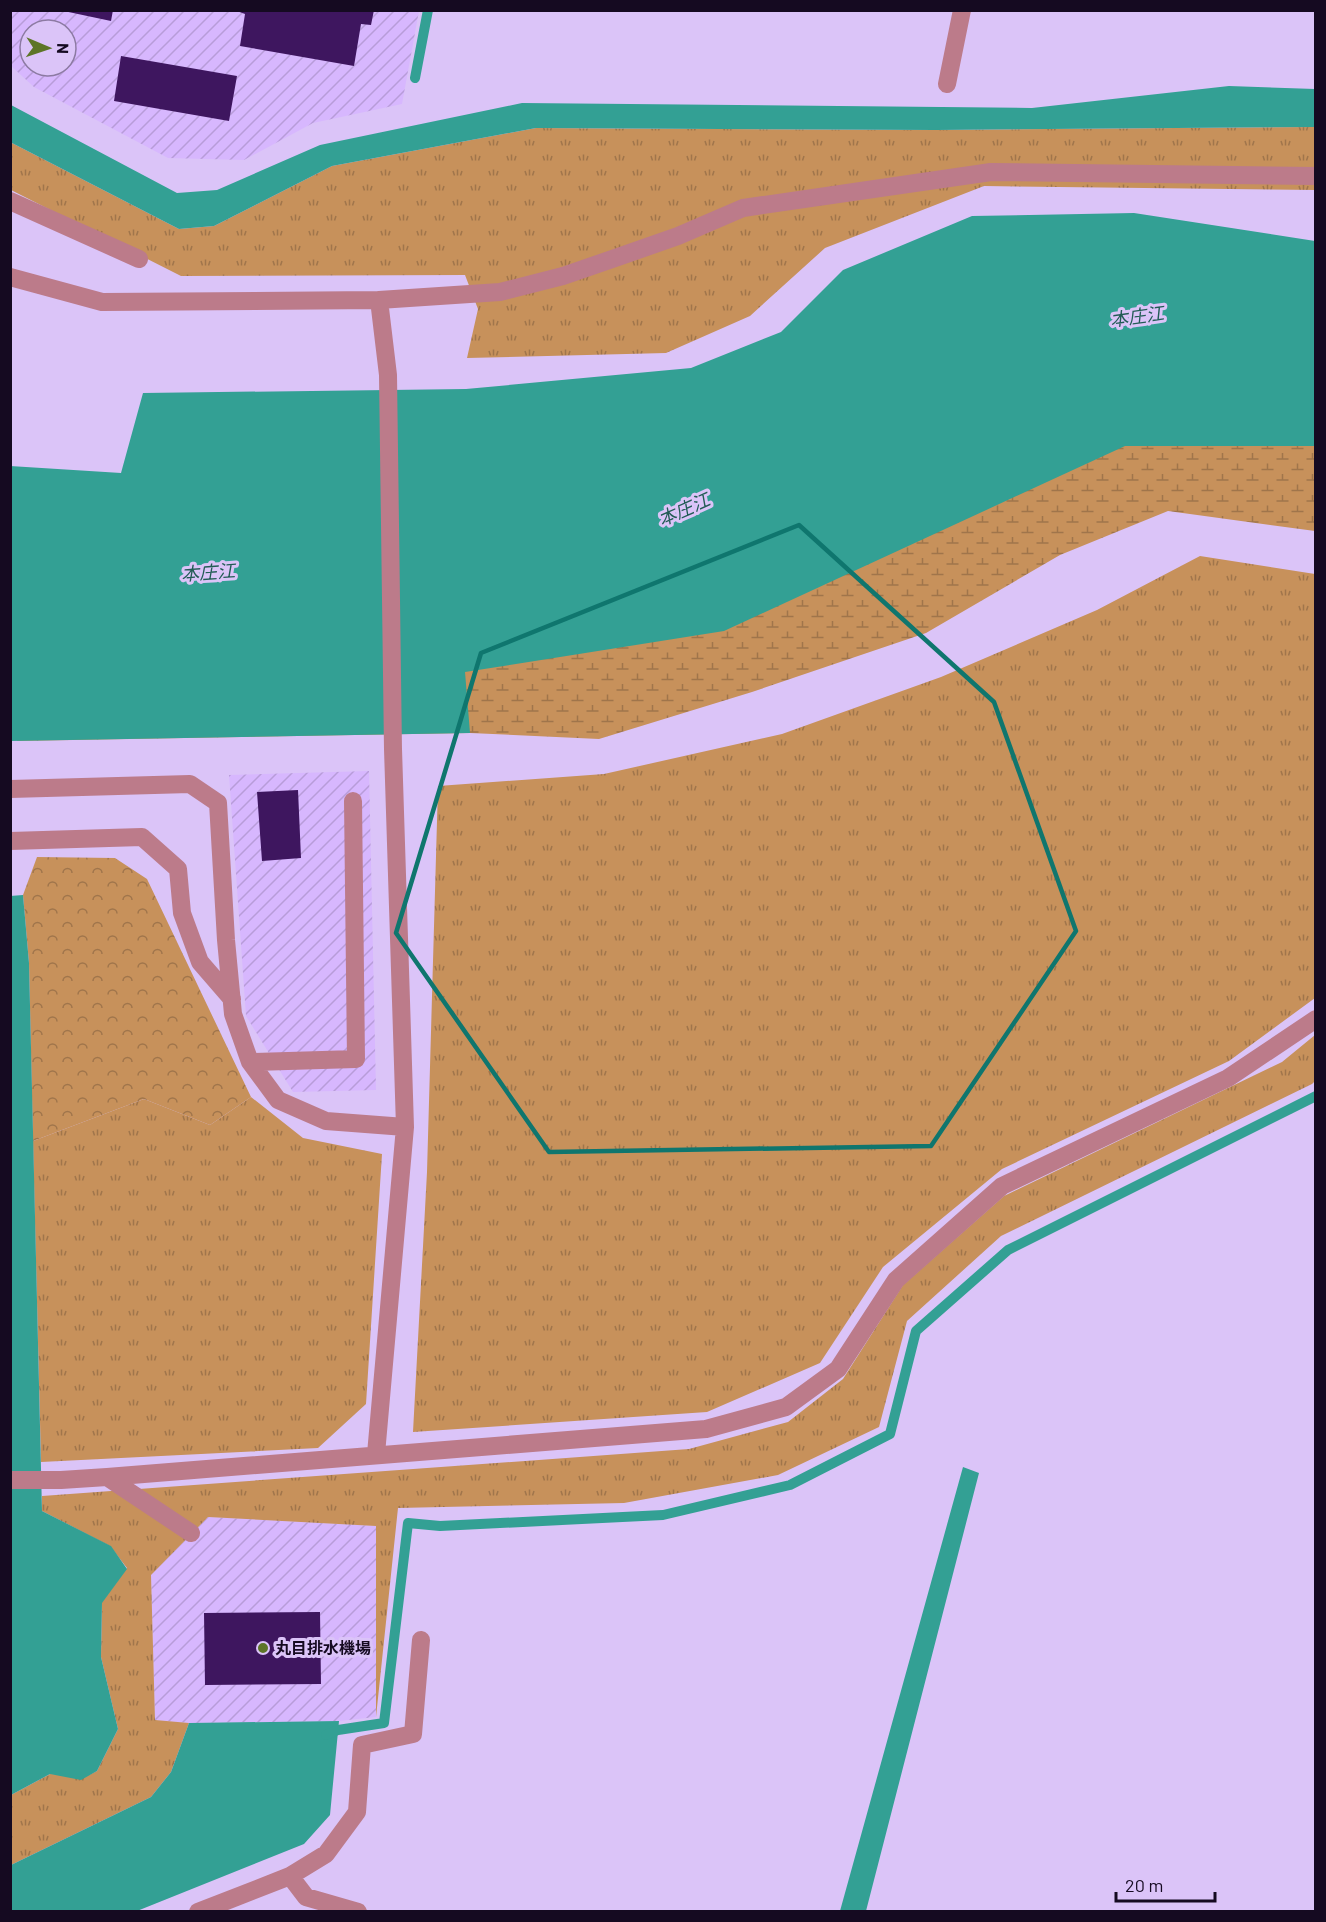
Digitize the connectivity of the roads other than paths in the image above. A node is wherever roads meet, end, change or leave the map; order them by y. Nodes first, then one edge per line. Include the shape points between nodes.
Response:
1 (962, 10) edge
2 (947, 84) dead end
3 (1316, 176) edge
4 (10, 201) edge
5 (139, 259) dead end
6 (10, 277) edge
7 (379, 300) junction
8 (10, 789) edge
9 (353, 801) dead end
10 (10, 841) edge
11 (232, 999) junction
12 (1316, 1018) edge
13 (250, 1062) junction
14 (405, 1127) junction
15 (376, 1454) junction
16 (107, 1477) junction
17 (10, 1480) edge
18 (191, 1533) dead end
19 (421, 1640) dead end
20 (291, 1876) junction
21 (304, 1904) edge
22 (198, 1911) edge
23 (358, 1911) edge

1 - 2 street
3 - 7 street via 991,172 743,208 607,261 500,292
4 - 5 street
6 - 7 street via 102,302
7 - 14 street via 388,375 393,749
8 - 11 street via 190,784 218,803
9 - 13 street via 356,1059
10 - 11 street via 142,837 178,869 182,913 200,962
11 - 13 street via 233,1014
12 - 15 street via 1228,1078 1002,1186 896,1280 838,1369 786,1407 706,1429
13 - 14 street via 278,1100 326,1121
14 - 15 street
15 - 16 street
16 - 17 street
16 - 18 street
19 - 20 street via 413,1734 362,1745 357,1812 326,1854
20 - 21 street
20 - 22 street
21 - 23 street

